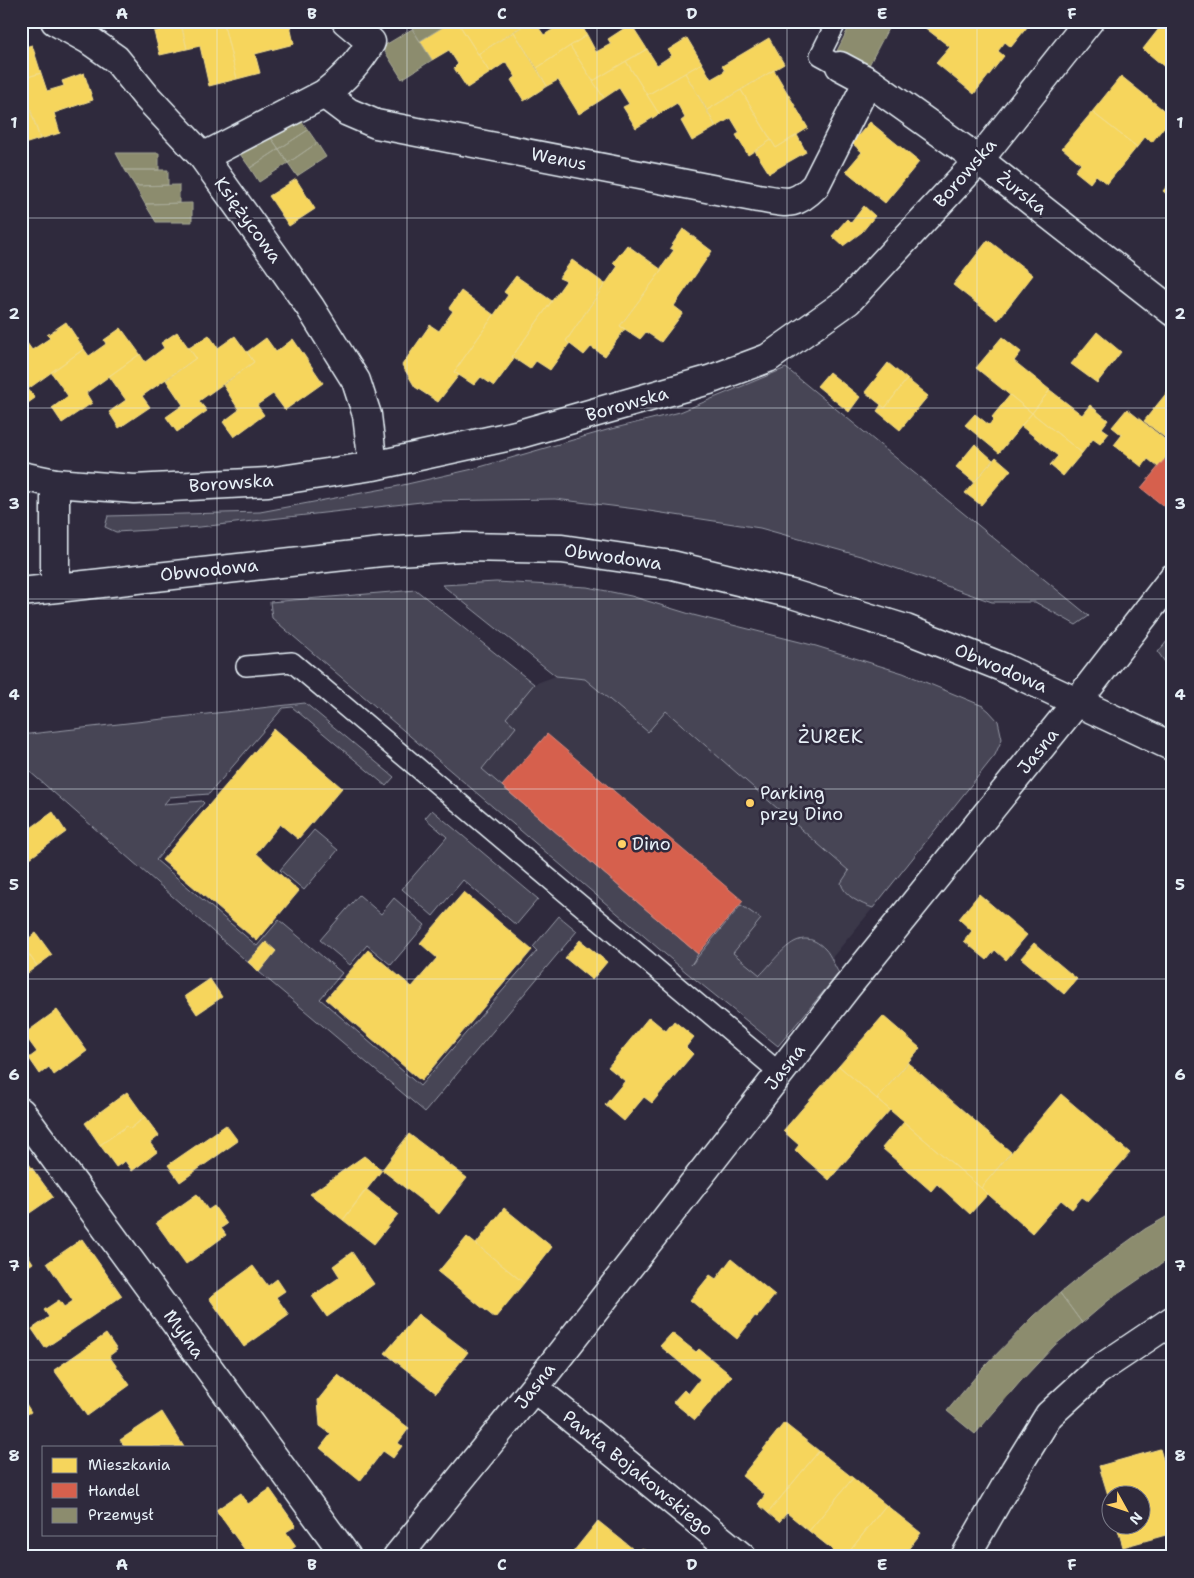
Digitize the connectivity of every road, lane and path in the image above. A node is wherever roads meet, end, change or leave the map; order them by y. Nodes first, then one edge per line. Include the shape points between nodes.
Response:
1 (55, 21) edge
2 (346, 21) edge
3 (837, 21) edge
4 (1089, 21) edge
5 (840, 66) joint
6 (868, 81) junction
7 (324, 94) junction
8 (202, 157) junction
9 (979, 160) junction
10 (1173, 312) edge
11 (373, 466) junction
12 (21, 476) edge
13 (55, 483) junction
14 (1173, 578) edge
15 (55, 587) junction
16 (21, 592) edge
17 (246, 666) dead end
18 (1077, 702) junction
19 (1173, 747) edge
20 (780, 1073) junction
21 (21, 1112) edge
22 (1173, 1320) edge
23 (534, 1388) junction
24 (347, 1557) edge
25 (397, 1557) edge
26 (742, 1557) edge
27 (965, 1557) edge

1 - 8 street, Księżycowa via 116,59
2 - 7 street via 371,42 343,80
3 - 5 lane via 820,55
4 - 9 street, Borowska
5 - 6 street, Żurska
6 - 7 street, Wenus via 815,186 804,198 791,202 376,124 348,112
6 - 9 street, Żurska
7 - 8 street
8 - 11 street, Księżycowa via 305,300 356,381 367,415
9 - 10 street, Żurska
9 - 11 street, Borowska via 848,301 768,358 710,380 516,436
11 - 13 street, Borowska via 268,482 134,489
12 - 13 street, Borowska
13 - 15 street
14 - 18 street, Jasna
15 - 16 street, Obwodowa
15 - 18 street, Obwodowa via 381,552 462,547 562,549 672,565 792,594 906,629 987,660
17 - 20 lane via 292,662
18 - 19 street, Obwodowa
18 - 20 street, Jasna
20 - 23 street, Jasna
21 - 24 street, Mylna
22 - 27 street via 1097,1371 1049,1415
23 - 25 street, Jasna
23 - 26 street, Pawła Bojakowskiego

